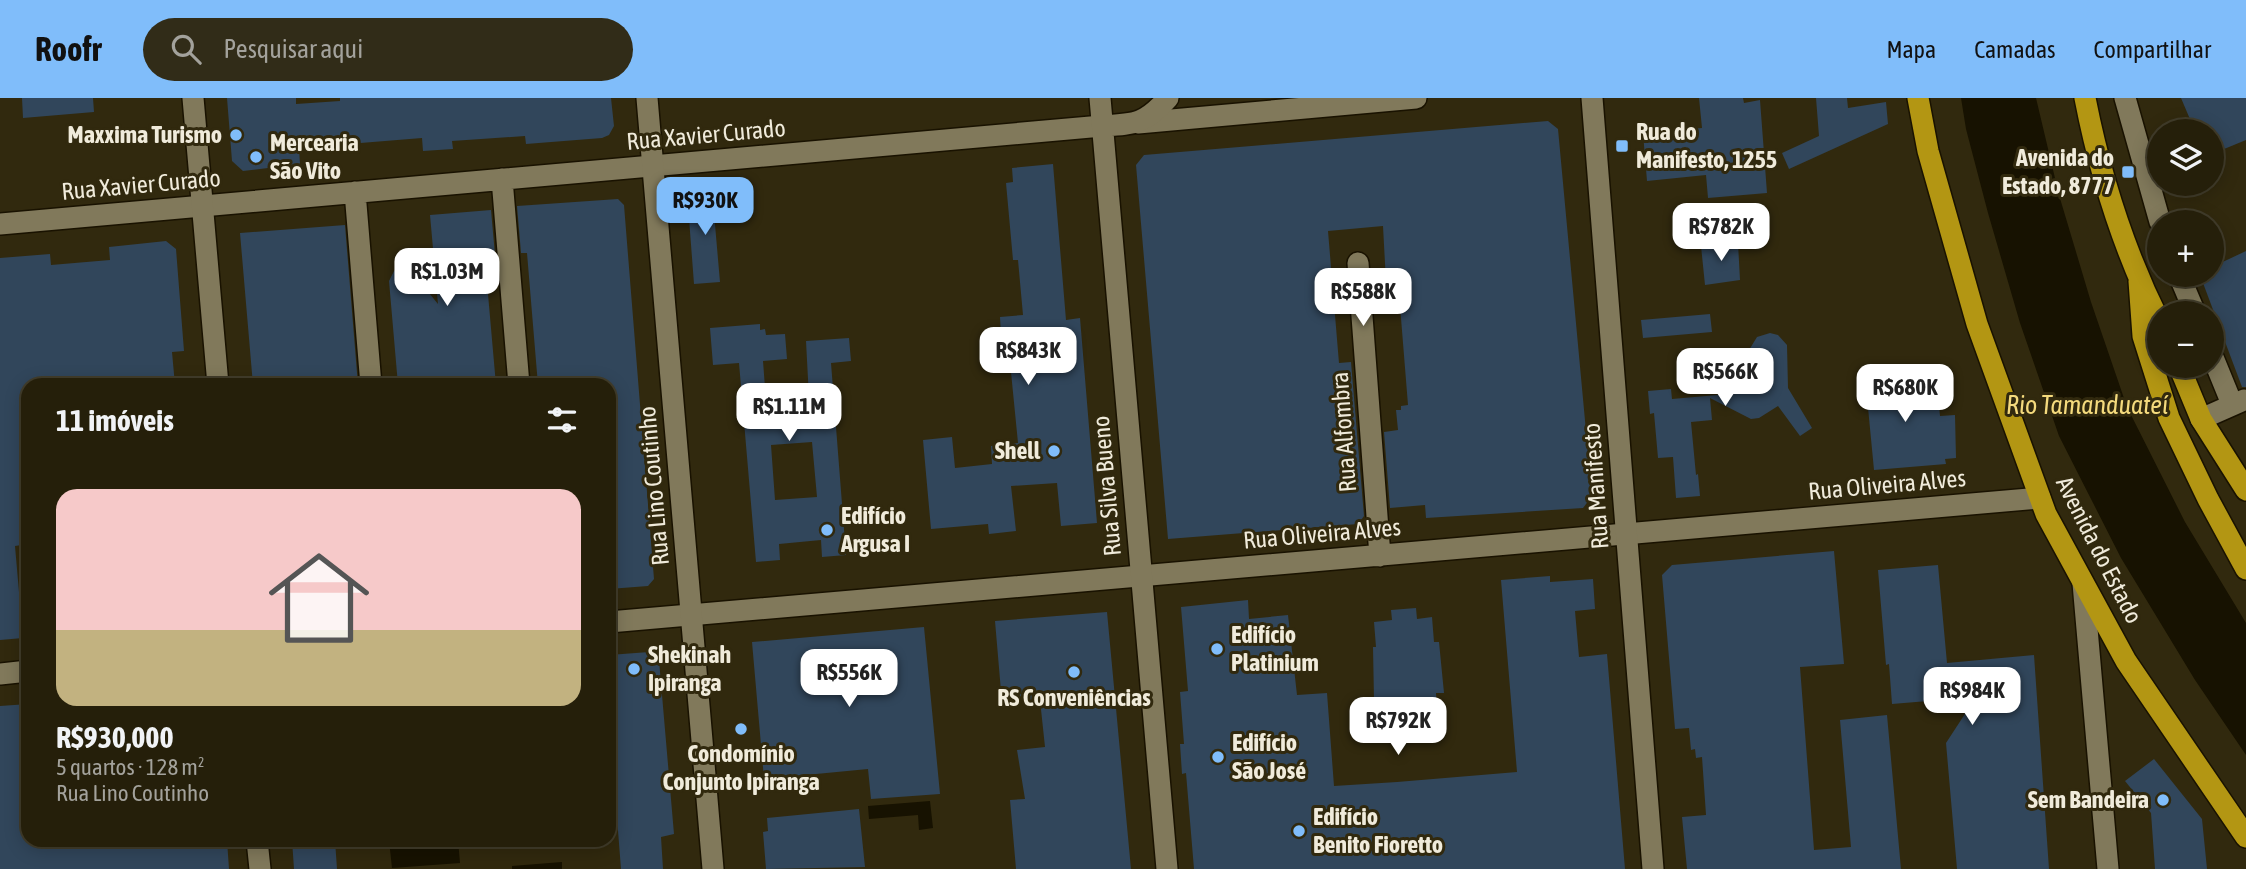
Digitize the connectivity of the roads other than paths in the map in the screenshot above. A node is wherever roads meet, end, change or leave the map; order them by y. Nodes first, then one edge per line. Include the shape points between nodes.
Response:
1 (193, 98) edge
2 (648, 98) edge
3 (1100, 98) edge
4 (1168, 98) edge
5 (1416, 98) edge
6 (1592, 98) edge
7 (1918, 98) edge
8 (2085, 98) edge
9 (2124, 98) edge
10 (1138, 123) junction
11 (1102, 126) junction
12 (653, 166) junction
13 (502, 179) junction
14 (355, 192) junction
15 (202, 206) junction
16 (2157, 210) edge
17 (0, 224) edge
18 (1358, 263) dead end
19 (2139, 281) junction
20 (2149, 301) edge
21 (2224, 376) edge
22 (217, 378) edge
23 (370, 378) edge
24 (518, 378) edge
25 (2184, 378) edge
26 (2239, 402) edge
27 (2201, 419) junction
28 (2246, 490) edge
29 (2040, 498) junction
30 (1626, 535) junction
31 (1380, 556) junction
32 (2246, 569) edge
33 (1141, 576) junction
34 (2083, 580) junction
35 (692, 615) junction
36 (616, 621) edge
37 (21, 672) edge
38 (0, 674) edge
39 (2246, 837) edge
40 (258, 847) edge
41 (260, 869) edge
42 (713, 869) edge
43 (1167, 869) edge
44 (1653, 869) edge
45 (2108, 869) edge

1 - 15 street
2 - 12 street, Rua Lino Coutinho
3 - 11 street, Rua Silva Bueno
4 - 10 street
5 - 10 street, Rua Xavier Curado
6 - 30 street, Rua Manifesto
7 - 29 highway, Avenida do Estado via 1928,151 1977,324
8 - 19 highway via 2094,147
9 - 16 street
10 - 11 street, Rua Xavier Curado
11 - 12 street, Rua Xavier Curado
11 - 33 street, Rua Silva Bueno
12 - 13 street, Rua Xavier Curado
12 - 35 street, Rua Lino Coutinho
13 - 14 street, Rua Xavier Curado
13 - 24 street
14 - 15 street, Rua Xavier Curado
14 - 23 street
15 - 17 street, Rua Xavier Curado
15 - 22 street
18 - 31 street, Rua Alfombra
19 - 20 highway
19 - 32 highway via 2143,336 2169,418
21 - 26 street
25 - 27 highway
26 - 27 street
27 - 28 highway
29 - 30 street, Rua Oliveira Alves
29 - 34 highway, Avenida do Estado
30 - 31 street, Rua Oliveira Alves
30 - 44 street, Rua Manifesto
31 - 33 street, Rua Oliveira Alves
33 - 35 street, Rua Oliveira Alves
33 - 43 street, Rua Silva Bueno
34 - 39 highway, Avenida do Estado via 2126,661
34 - 45 street
35 - 36 street, Rua Oliveira Alves
35 - 42 street, Rua Lino Coutinho
37 - 38 street
40 - 41 street

